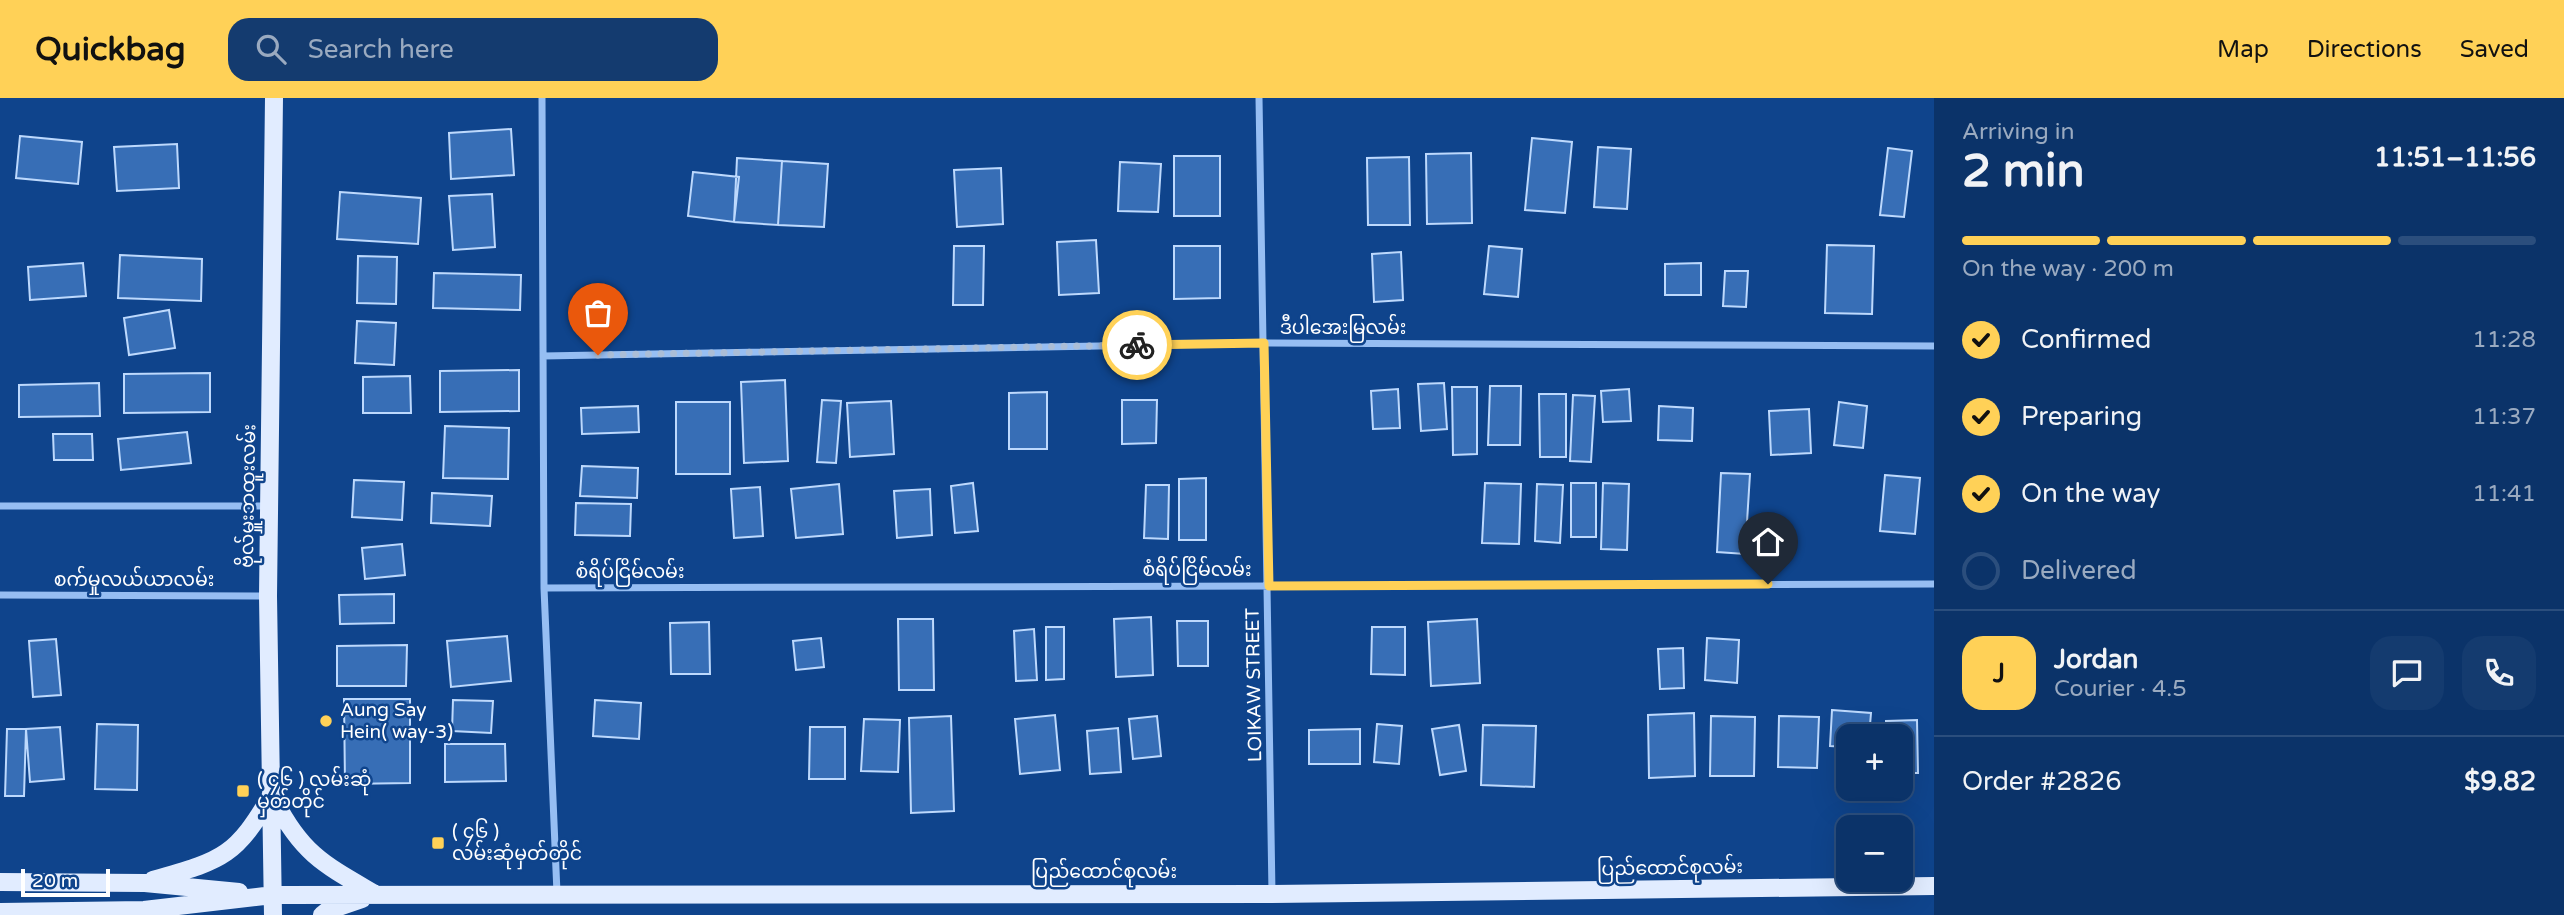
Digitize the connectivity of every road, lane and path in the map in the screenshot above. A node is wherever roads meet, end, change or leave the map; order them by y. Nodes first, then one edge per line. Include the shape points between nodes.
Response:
1 (274, 98) edge
2 (542, 98) edge
3 (1259, 98) edge
4 (1264, 343) junction
5 (1934, 346) edge
6 (543, 356) junction
7 (0, 506) edge
8 (269, 506) junction
9 (1934, 584) edge
10 (1269, 586) junction
11 (544, 588) junction
12 (0, 595) edge
13 (268, 596) junction
14 (272, 794) junction
15 (0, 882) edge
16 (145, 883) junction
17 (1934, 886) edge
18 (557, 893) junction
19 (376, 894) junction
20 (1272, 894) junction
21 (274, 895) junction
22 (0, 912) edge
23 (150, 913) edge
24 (273, 915) edge
25 (322, 915) edge

1 - 8 main road, ဗိုလ်မှူးဘထူးလမ်း
2 - 6 street
3 - 4 street, LOIKAW STREET
4 - 5 street, ဒီပါအေးမြလမ်း
4 - 6 street, ဒီပါအေးမြလမ်း
4 - 10 street, LOIKAW STREET
6 - 11 street
7 - 8 street
8 - 13 main road, ဗိုလ်မှူးဘထူးလမ်း
9 - 10 street, စံရိပ်ငြိမ်လမ်း
10 - 11 street, စံရိပ်ငြိမ်လမ်း
10 - 20 street, LOIKAW STREET
11 - 18 street
12 - 13 street, စက်မှုလယ်ယာလမ်း
13 - 14 main road, ဗိုလ်မှူးဘထူးလမ်း
14 - 16 main road via 237,846 210,864
14 - 19 main road via 304,847
14 - 21 main road, ဗိုလ်မှူးဘထူးလမ်း
15 - 16 main road, ပြည်ထောင်စုလမ်း
16 - 21 main road, ပြည်ထောင်စုလမ်း
17 - 20 main road, ပြည်ထောင်စုလမ်း
18 - 19 main road, ပြည်ထောင်စုလမ်း
18 - 20 main road, ပြည်ထောင်စုလမ်း
19 - 21 main road, ပြည်ထောင်စုလမ်း
19 - 25 main road
21 - 23 main road, ပြည်ထောင်စုလမ်း
21 - 24 main road, ဗိုလ်မှူးဘထူးလမ်း
22 - 23 main road, ပြည်ထောင်စုလမ်း

